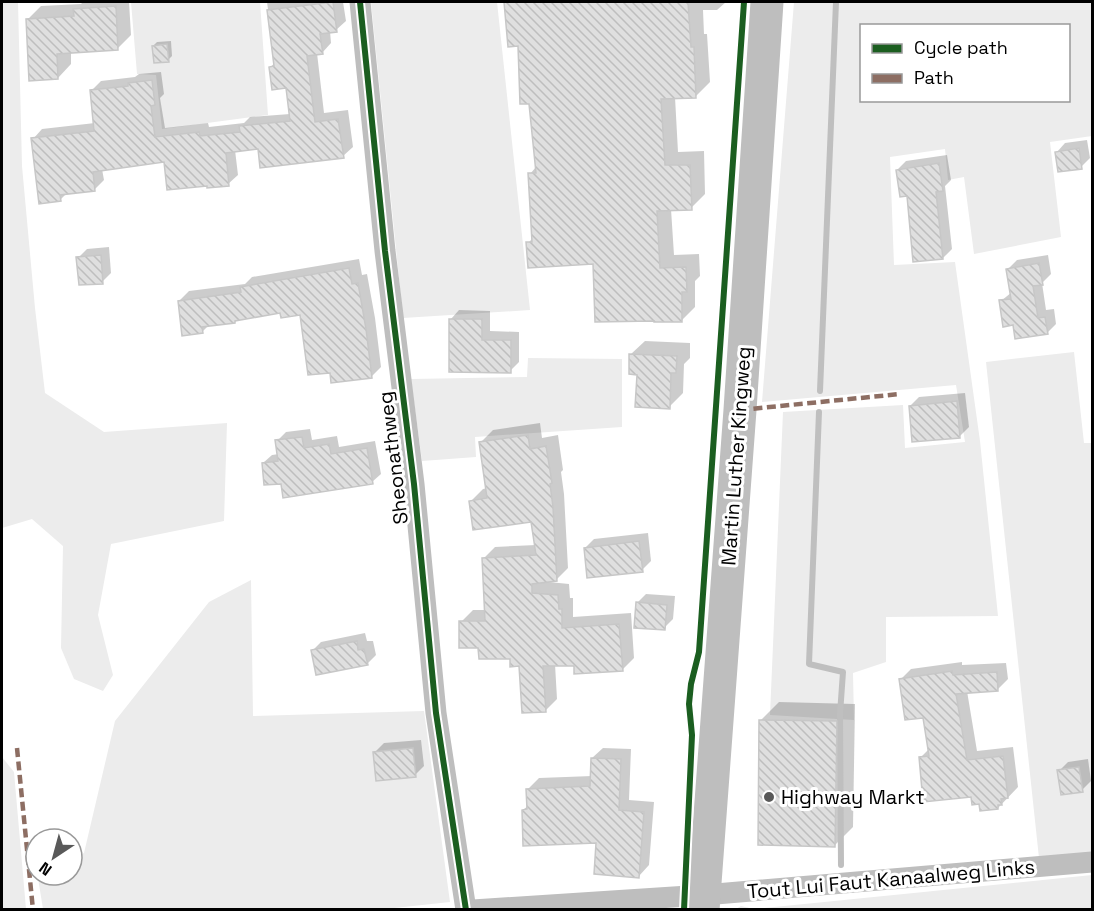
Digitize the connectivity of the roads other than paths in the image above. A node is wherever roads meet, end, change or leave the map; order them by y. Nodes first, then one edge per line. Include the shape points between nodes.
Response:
1 (360, 2) edge
2 (766, 2) edge
3 (1092, 862) edge
4 (703, 902) edge
5 (466, 909) edge
6 (473, 909) edge

1 - 5 street, Sheonathweg via 414,484 435,713
2 - 4 main road, Martin Luther Kingweg
3 - 4 street, Tout Lui Faut Kanaalweg Links
4 - 6 street, Tout Lui Faut Kanaalweg Links

